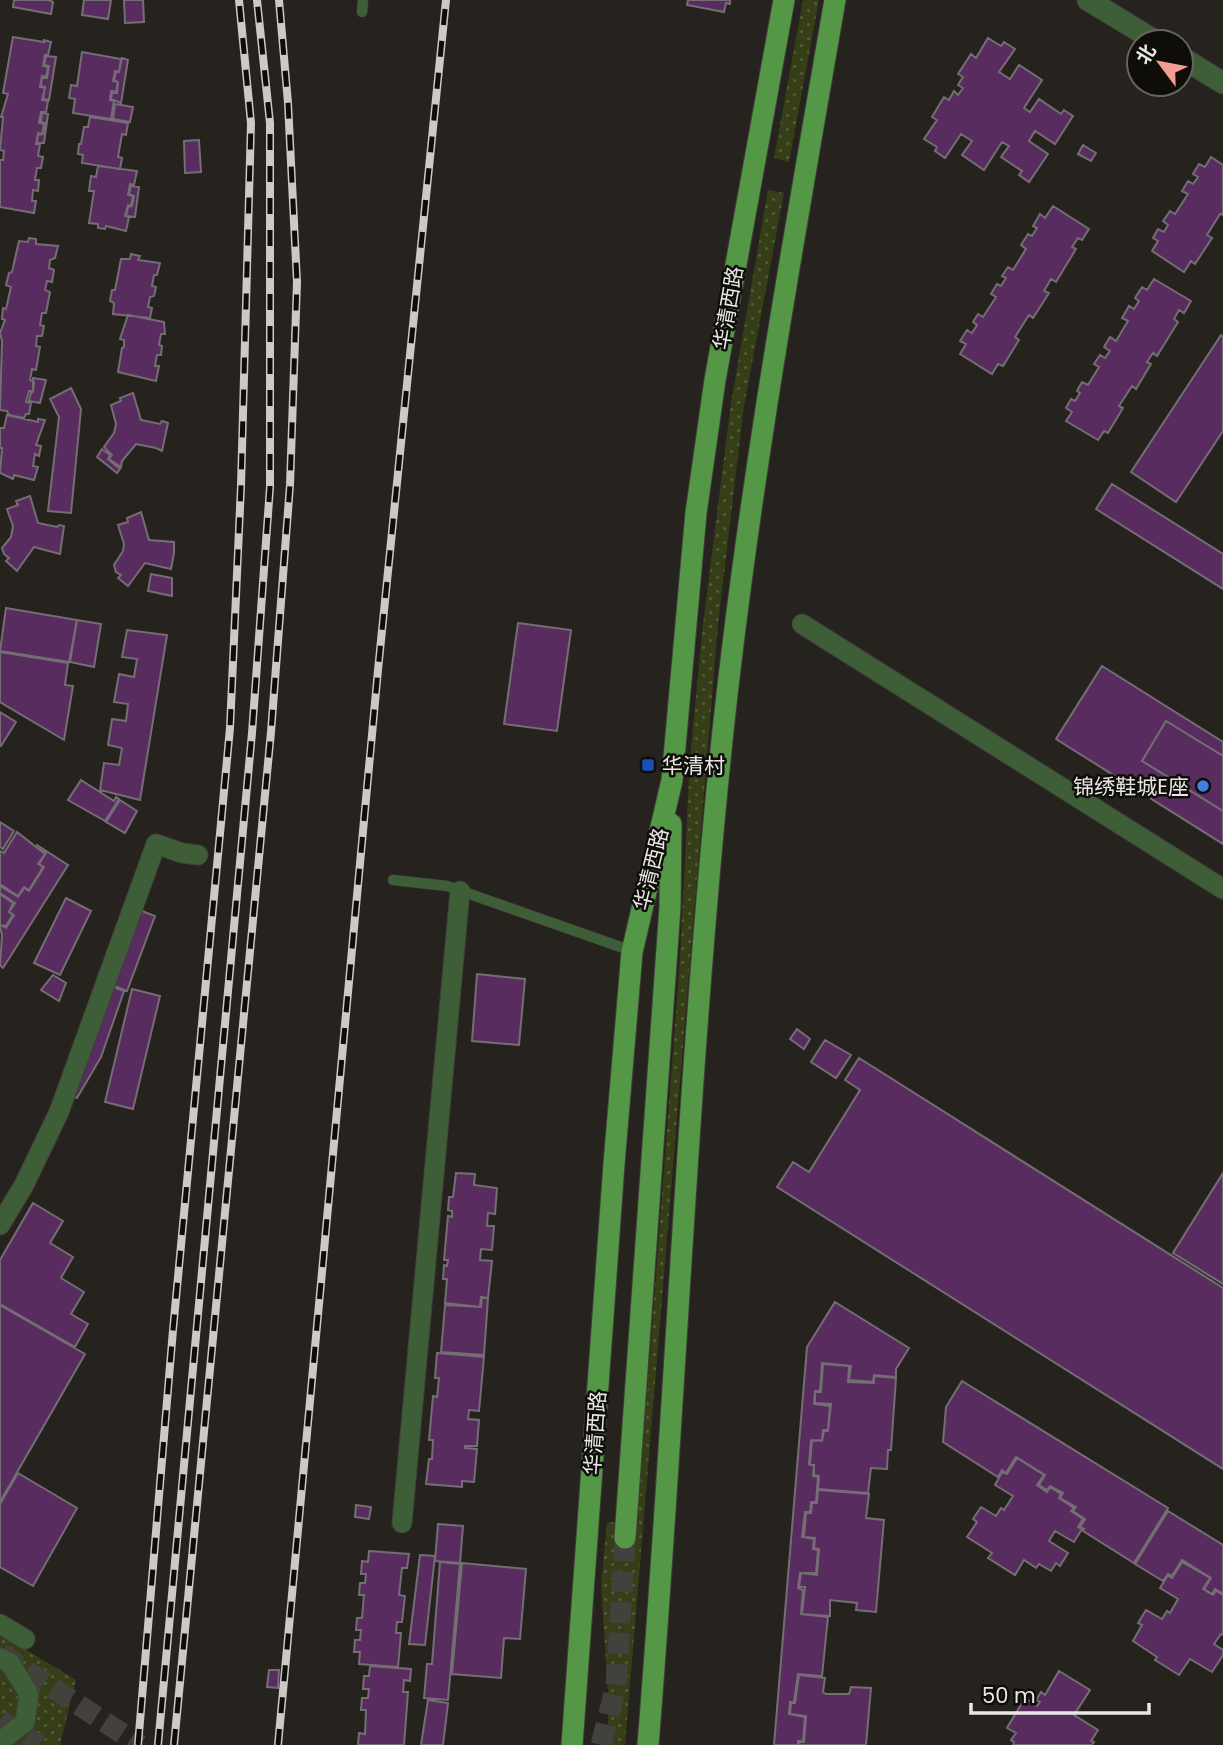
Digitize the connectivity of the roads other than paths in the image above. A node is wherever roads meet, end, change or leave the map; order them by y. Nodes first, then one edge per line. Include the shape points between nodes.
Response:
1 (363, 0) edge
2 (784, 0) edge
3 (835, 0) edge
4 (1088, 0) edge
5 (362, 12) dead end
6 (1134, 28) edge
7 (1195, 66) edge
8 (1223, 83) edge
9 (802, 624) dead end
10 (672, 780) junction
11 (198, 855) dead end
12 (393, 880) dead end
13 (1223, 889) edge
14 (460, 891) junction
15 (632, 951) junction
16 (0, 1225) edge
17 (402, 1523) dead end
18 (625, 1538) tunnel mouth
19 (0, 1623) edge
20 (25, 1639) dead end
21 (0, 1658) edge
22 (0, 1742) edge
23 (572, 1745) edge
24 (648, 1745) edge

1 - 5 lane
2 - 10 main road, 华清西路 via 713,393 691,566
3 - 24 main road via 768,390 721,749 700,981
4 - 6 street
7 - 8 street
9 - 13 street
10 - 15 main road, 华清西路
10 - 18 main road via 670,907
11 - 16 street via 156,844 59,1112
12 - 14 lane
14 - 15 lane
14 - 17 street
15 - 23 main road, 华清西路
19 - 20 street
21 - 22 street via 10,1663 29,1694 25,1723

